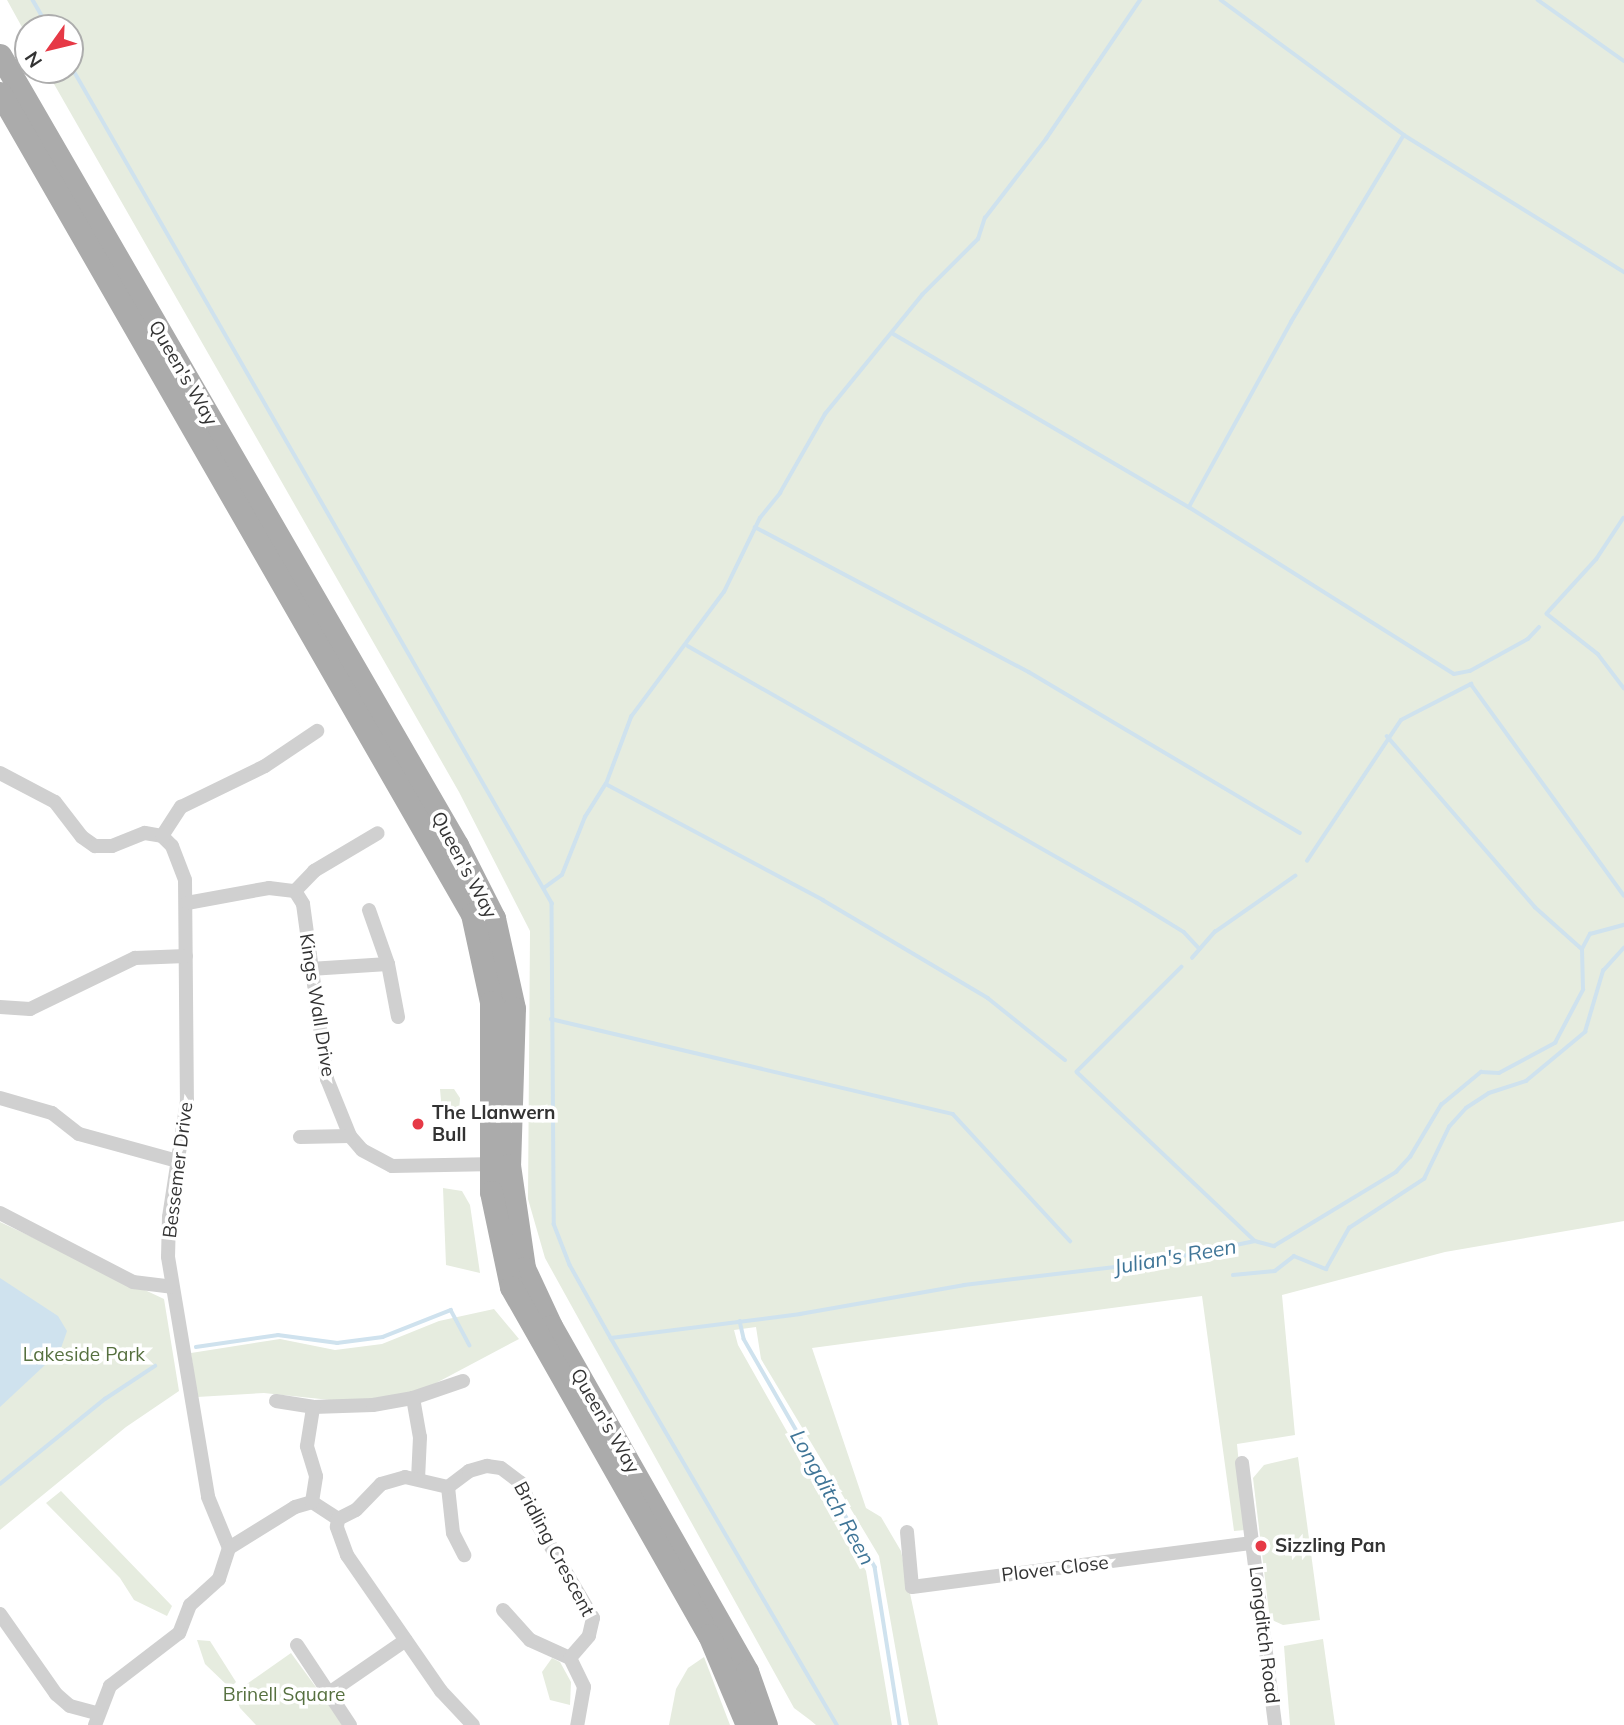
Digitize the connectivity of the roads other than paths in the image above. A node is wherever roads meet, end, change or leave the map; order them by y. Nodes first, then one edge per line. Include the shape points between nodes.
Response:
1 (0, 55) edge
2 (0, 93) edge
3 (317, 731) dead end
4 (0, 773) edge
5 (378, 832) dead end
6 (162, 836) junction
7 (295, 891) junction
8 (187, 903) junction
9 (369, 910) dead end
10 (186, 956) junction
11 (388, 964) junction
12 (310, 969) junction
13 (0, 1007) edge
14 (398, 1017) dead end
15 (0, 1098) edge
16 (350, 1136) junction
17 (300, 1137) dead end
18 (177, 1161) junction
19 (499, 1164) junction
20 (0, 1213) edge
21 (172, 1287) junction
22 (463, 1381) dead end
23 (413, 1398) junction
24 (276, 1401) dead end
25 (313, 1407) junction
26 (1242, 1462) dead end
27 (418, 1479) junction
28 (448, 1487) junction
29 (312, 1502) junction
30 (338, 1519) junction
31 (907, 1532) dead end
32 (1252, 1543) junction
33 (229, 1549) junction
34 (464, 1555) dead end
35 (503, 1610) dead end
36 (0, 1614) edge
37 (406, 1640) junction
38 (297, 1645) dead end
39 (570, 1658) junction
40 (329, 1693) junction
41 (96, 1719) edge
42 (350, 1725) edge
43 (473, 1725) edge
44 (577, 1725) edge
45 (747, 1725) edge
46 (766, 1725) edge
47 (1275, 1725) edge

1 - 19 main road, Queen's Way via 457,845 494,918 514,1008
2 - 19 main road, Queen's Way via 472,914 491,1002
3 - 6 street via 265,766 181,807
4 - 6 street via 54,802 95,846 111,846 145,833
5 - 7 street via 314,871
6 - 8 street, Bessemer Drive via 183,871
7 - 8 street via 269,888
7 - 12 street, Kings Wall Drive via 303,904
8 - 10 street, Bessemer Drive
9 - 11 street
10 - 13 street via 135,958 37,1006
10 - 18 street, Bessemer Drive via 187,1101
11 - 12 street
11 - 14 street
12 - 16 street, Kings Wall Drive via 327,1079
15 - 18 street via 52,1113 79,1134
16 - 17 street
16 - 19 street, Kings Wall Drive via 362,1150 392,1166
18 - 21 street, Bessemer Drive via 168,1238
19 - 45 main road, Queen's Way via 500,1254 511,1287 709,1635
19 - 46 main road, Queen's Way via 534,1295 747,1671
20 - 21 street via 133,1282
21 - 33 street, Bessemer Drive via 208,1497
22 - 23 street
23 - 25 street
23 - 27 street via 420,1437
24 - 25 street
25 - 29 street via 307,1446 316,1476
26 - 32 street, Longditch Road
27 - 28 street
27 - 30 street via 381,1484 356,1510
28 - 34 street via 453,1532
28 - 39 street, Bridling Crescent via 468,1471 487,1466 501,1468 521,1483 538,1525 593,1618 589,1636
29 - 30 street
29 - 33 street via 295,1507
30 - 37 street via 341,1546
31 - 32 street, Plover Close via 912,1587
32 - 47 street, Longditch Road
33 - 41 street via 219,1579 190,1605 179,1633 110,1686
35 - 39 street via 530,1640
36 - 41 street via 56,1694
37 - 40 street
37 - 43 street via 441,1691
38 - 40 street
39 - 44 street via 584,1687
40 - 42 street

